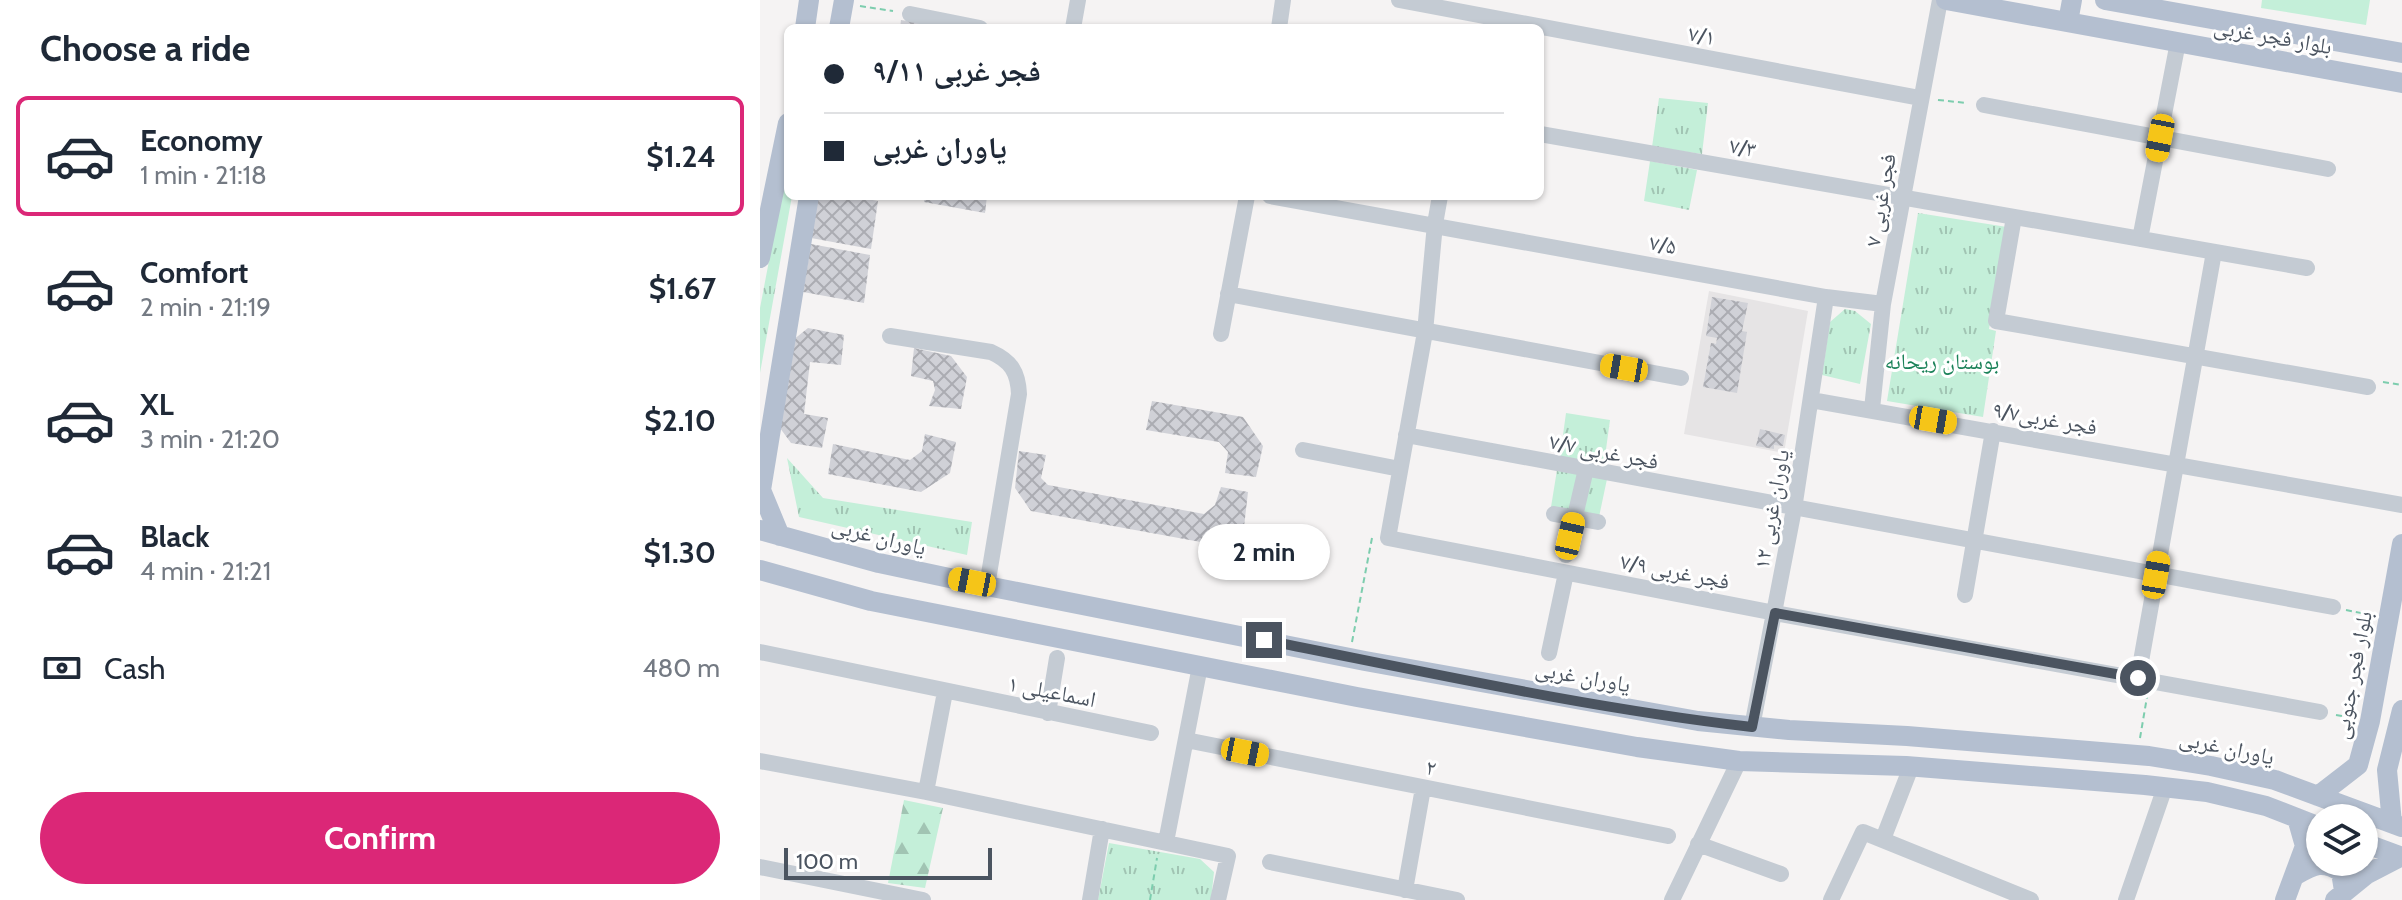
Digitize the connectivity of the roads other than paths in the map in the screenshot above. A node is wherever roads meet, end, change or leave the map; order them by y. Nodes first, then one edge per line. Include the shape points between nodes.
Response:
1 (809, 0) edge
2 (1078, 0) edge
3 (1283, 0) edge
4 (1399, 0) edge
5 (1943, 0) edge
6 (2072, 0) edge
7 (2105, 0) edge
8 (844, 2) edge
9 (2185, 7) edge
10 (910, 14) road end
11 (1474, 21) edge
12 (2068, 22) junction
13 (806, 24) edge
14 (840, 24) edge
15 (960, 24) edge
16 (1074, 24) edge
17 (1280, 24) edge
18 (1544, 33) edge
19 (2178, 42) junction
20 (2402, 53) edge
21 (2402, 82) edge
22 (1920, 98) junction
23 (1984, 105) road end
24 (1544, 135) edge
25 (2160, 138) junction
26 (784, 142) edge
27 (2328, 169) dead end
28 (1903, 198) junction
29 (808, 200) edge
30 (1246, 200) edge
31 (1294, 200) edge
32 (1439, 200) edge
33 (2014, 217) junction
34 (1435, 224) junction
35 (2140, 239) junction
36 (2214, 252) junction
37 (760, 258) edge
38 (2307, 268) dead end
39 (1228, 294) junction
40 (1826, 297) junction
41 (1883, 304) junction
42 (1425, 332) junction
43 (1221, 334) dead end
44 (890, 336) dead end
45 (2195, 358) junction
46 (1681, 378) dead end
47 (2368, 387) dead end
48 (1811, 400) junction
49 (1872, 409) junction
50 (1993, 431) junction
51 (765, 434) edge
52 (1406, 435) junction
53 (1303, 450) dead end
54 (2176, 464) junction
55 (1400, 469) junction
56 (1586, 469) junction
57 (2402, 505) edge
58 (1794, 509) junction
59 (1554, 514) dead end
60 (1574, 518) junction
61 (1598, 522) dead end
62 (770, 533) edge
63 (1975, 542) junction
64 (2402, 544) edge
65 (1566, 555) dead end
66 (760, 570) edge
67 (1566, 573) junction
68 (2156, 575) junction
69 (987, 586) junction
70 (1965, 595) dead end
71 (2333, 607) road end
72 (1121, 612) junction
73 (1775, 613) junction
74 (1115, 650) junction
75 (760, 652) edge
76 (1549, 653) dead end
77 (1057, 658) dead end
78 (1200, 666) junction
79 (2144, 679) junction
80 (945, 692) junction
81 (2402, 710) edge
82 (2320, 712) road end
83 (1048, 713) junction
84 (1752, 727) junction
85 (1151, 733) dead end
86 (1186, 740) junction
87 (2005, 745) junction
88 (760, 761) edge
89 (1739, 761) junction
90 (2358, 765) junction
91 (1911, 767) junction
92 (2387, 770) junction
93 (2002, 774) junction
94 (2165, 787) junction
95 (1423, 788) junction
96 (926, 792) junction
97 (2318, 796) junction
98 (2297, 818) junction
99 (2306, 822) edge
100 (2397, 825) edge
101 (1102, 829) junction
102 (1668, 836) dead end
103 (1883, 839) junction
104 (1163, 841) junction
105 (1698, 844) junction
106 (2378, 848) edge
107 (2401, 857) edge
108 (1270, 862) dead end
109 (760, 867) edge
110 (1781, 874) dead end
111 (2296, 875) junction
112 (1405, 890) junction
113 (2007, 895) edge
114 (2339, 895) edge
115 (903, 898) edge
116 (923, 900) edge
117 (1090, 900) edge
118 (1218, 900) edge
119 (1457, 900) edge
120 (1672, 900) edge
121 (1831, 900) edge
122 (2031, 900) edge
123 (2126, 900) edge
124 (2285, 900) edge

1 - 13 main road
2 - 16 street
3 - 17 street
4 - 11 street, ۷/۱
5 - 12 main road, بلوار فجر غربی
5 - 22 street, ۷ فجر غربی
6 - 12 main road
7 - 9 main road, بلوار فجر غربی
8 - 14 main road
9 - 20 main road, بلوار فجر غربی
10 - 15 street
12 - 19 main road, بلوار فجر غربی
18 - 22 street, ۷/۱
19 - 21 main road, بلوار فجر غربی
19 - 25 street
22 - 28 street, ۷ فجر غربی
23 - 25 street
24 - 28 street, ۷/۳
25 - 27 street
25 - 35 street
26 - 37 main road
28 - 33 street, ۷/۳
28 - 41 street, ۷ فجر غربی
29 - 51 main road
30 - 39 street
31 - 34 street, ۷/۵
32 - 34 street
33 - 35 street, ۷/۳
33 - 45 street via 1996,321
34 - 40 street, ۷/۵
34 - 42 street
35 - 36 street, ۷/۳
36 - 38 street, ۷/۳
36 - 45 street
39 - 42 street
39 - 43 street
40 - 41 street, ۷/۵
40 - 48 street, ۱۲ یاوران غربی
41 - 49 street, ۷ فجر غربی
42 - 46 street
42 - 52 street
44 - 69 street via 991,352 1004,358 1019,377
45 - 47 street
45 - 54 street
48 - 49 street, فجر غربی۹/۷
48 - 58 street, ۱۲ یاوران غربی
49 - 50 street, فجر غربی۹/۷
50 - 54 street, فجر غربی۹/۷
50 - 63 street
51 - 62 main road via 761,490
52 - 55 street
52 - 56 street, ۷/۷ فجر غربی
53 - 55 street
54 - 57 street, فجر غربی۹/۷
54 - 68 street
55 - 67 street, ۷/۹ فجر غربی via 1388,538
56 - 58 street, ۷/۷ فجر غربی
56 - 60 street
58 - 63 street, ۷/۷ فجر غربی
58 - 73 street, ۱۲ یاوران غربی
59 - 60 street
60 - 61 street
60 - 65 street
62 - 69 main road, یاوران غربی
63 - 68 street, ۷/۷ فجر غربی
63 - 70 street
64 - 90 main road, بلوار فجر جنوبی
66 - 74 main road via 871,601
67 - 73 street, ۷/۹ فجر غربی
67 - 76 street
68 - 71 street, ۷/۷ فجر غربی
68 - 79 street
69 - 72 main road, یاوران غربی
72 - 74 main road
72 - 84 main road, یاوران غربی
73 - 79 street, ۷/۹ فجر غربی
73 - 84 street, ۱۲ یاوران غربی
74 - 78 main road
75 - 80 street, اسماعیلی ۱
77 - 83 street
78 - 86 street
78 - 89 main road
79 - 82 street, ۷/۹ فجر غربی
80 - 83 street, اسماعیلی ۱
80 - 96 street
81 - 92 main road
83 - 85 street, اسماعیلی ۱
84 - 87 main road, یاوران غربی
86 - 95 street, ۲
86 - 104 street
87 - 93 main road
87 - 97 main road, یاوران غربی via 2211,766
88 - 96 street
89 - 91 main road
89 - 105 street
90 - 92 main road via 2377,775
90 - 97 main road, بلوار فجر جنوبی
91 - 93 main road
91 - 103 street
92 - 100 main road
93 - 94 main road
94 - 98 main road via 2266,806
94 - 123 street
95 - 102 street, ۲
95 - 112 street
96 - 101 street
97 - 100 main road, یاوران غربی
98 - 99 main road
98 - 111 main road via 2305,846
101 - 104 street
101 - 117 street
103 - 113 street
103 - 121 street via 1863,832
104 - 118 street via 1228,856
105 - 110 street
105 - 120 street
106 - 107 main road
107 - 114 main road
108 - 112 street
109 - 115 street
111 - 114 main road via 2328,864 2341,872
111 - 124 main road
112 - 119 street
113 - 122 street
115 - 116 street

